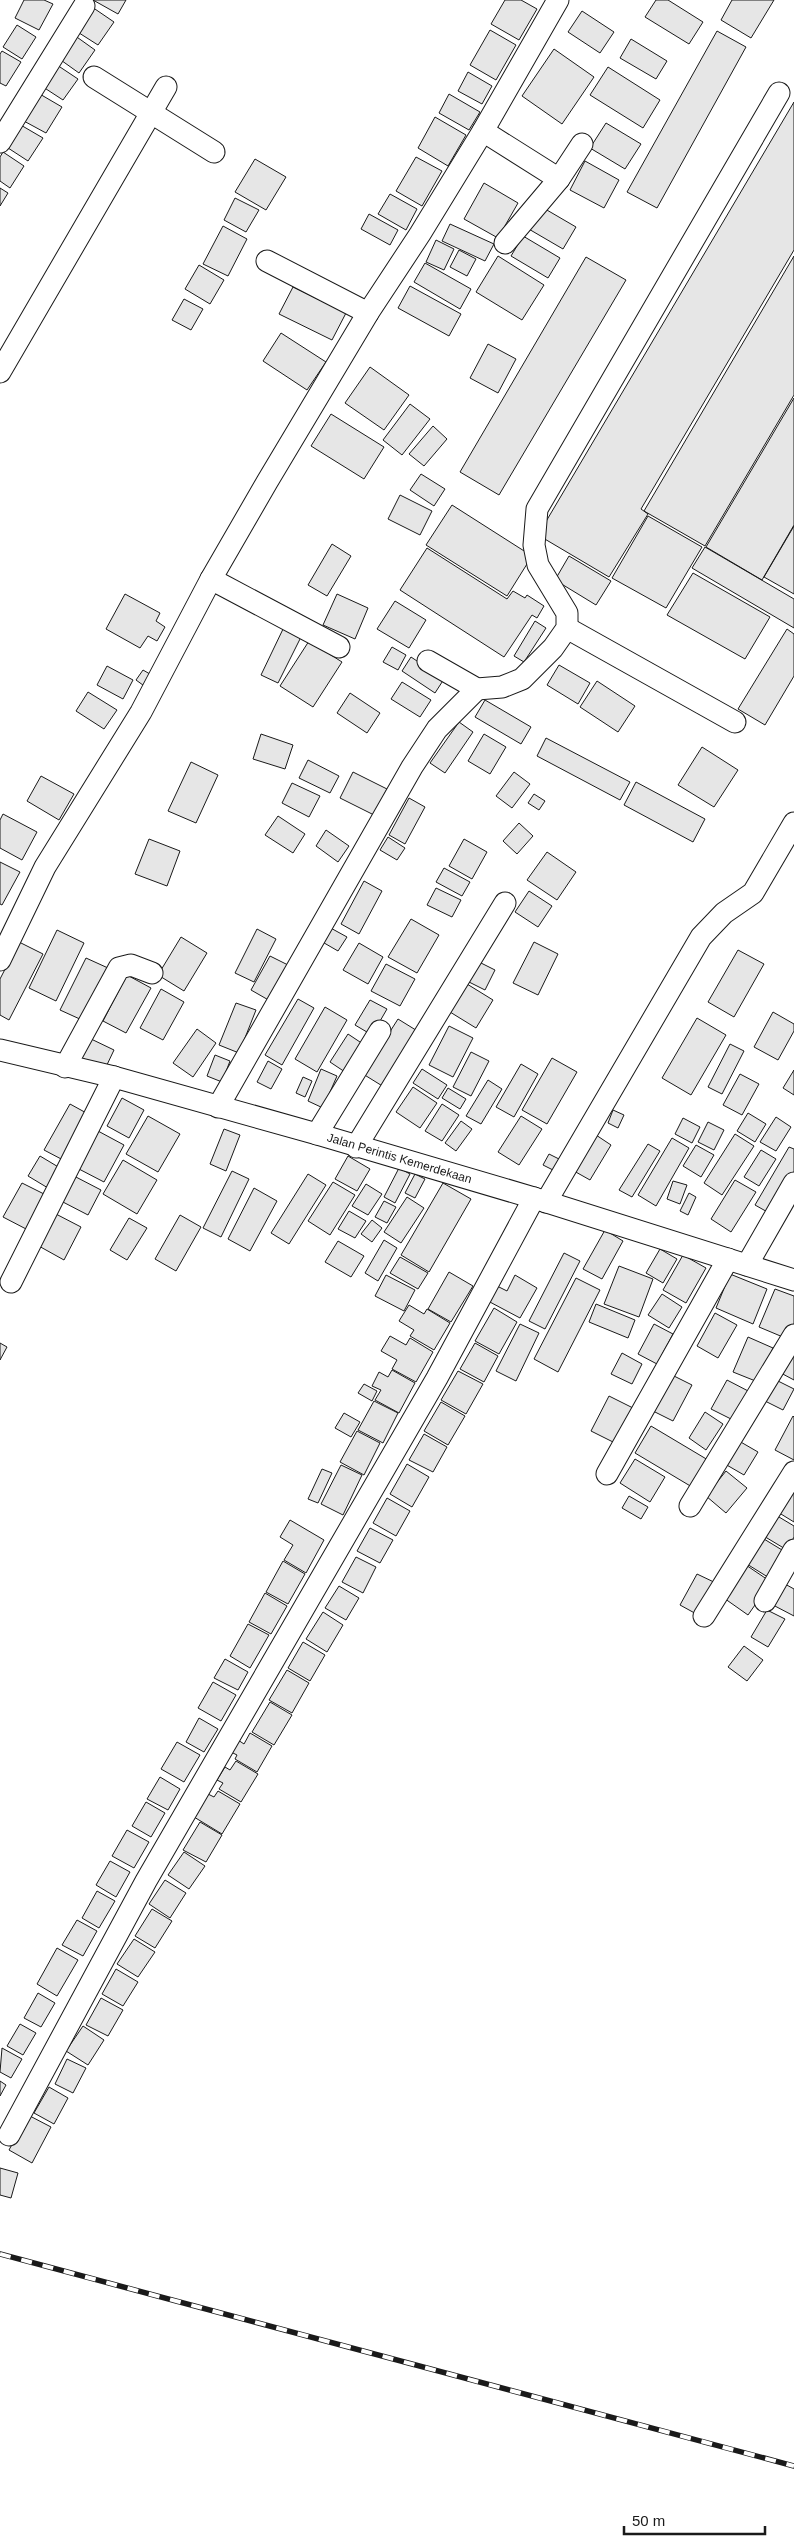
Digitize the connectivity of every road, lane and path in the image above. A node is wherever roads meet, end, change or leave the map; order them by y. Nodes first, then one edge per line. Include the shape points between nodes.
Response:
1 (558, 0) edge
2 (84, 6) dead end
3 (94, 77) dead end
4 (166, 87) dead end
5 (778, 94) dead end
6 (151, 112) junction
7 (483, 131) junction
8 (0, 142) edge
9 (582, 144) dead end
10 (214, 152) dead end
11 (559, 179) junction
12 (505, 243) dead end
13 (267, 261) dead end
14 (368, 313) junction
15 (0, 372) edge
16 (211, 579) junction
17 (568, 628) junction
18 (338, 647) dead end
19 (428, 661) dead end
20 (477, 689) junction
21 (735, 722) dead end
22 (794, 824) edge
23 (505, 903) dead end
24 (0, 960) edge
25 (152, 973) dead end
26 (380, 1030) dead end
27 (0, 1050) edge
28 (65, 1067) junction
29 (114, 1077) junction
30 (218, 1107) junction
31 (317, 1134) junction
32 (356, 1147) junction
33 (794, 1184) edge
34 (540, 1200) junction
35 (738, 1262) junction
36 (794, 1280) edge
37 (11, 1282) dead end
38 (794, 1335) edge
39 (794, 1472) edge
40 (607, 1474) dead end
41 (690, 1506) dead end
42 (794, 1550) edge
43 (766, 1601) dead end
44 (704, 1616) dead end
45 (9, 2135) dead end

1 - 7 street
2 - 8 street
3 - 6 street
4 - 6 street
5 - 17 street via 537,509 534,545 538,565 567,613
6 - 10 street
6 - 15 street
7 - 11 street
7 - 14 street
9 - 11 street
11 - 12 street
13 - 14 street
14 - 16 street
16 - 18 street
16 - 24 street via 141,712 45,866
17 - 20 street via 522,679 502,687
17 - 21 street
19 - 20 street
20 - 30 street via 437,729 412,767
22 - 34 street via 753,893 724,913 701,937
23 - 32 street
25 - 28 street via 131,965 118,968
26 - 31 street
27 - 28 street, Jalan Perintis Kemerdekaan
28 - 29 street, Jalan Perintis Kemerdekaan
29 - 30 street, Jalan Perintis Kemerdekaan
29 - 37 street
30 - 31 street, Jalan Perintis Kemerdekaan
31 - 32 street, Jalan Perintis Kemerdekaan
32 - 34 street, Jalan Perintis Kemerdekaan
33 - 35 street
34 - 35 street, Jalan Perintis Kemerdekaan
34 - 45 street via 146,1881
35 - 36 street, Jalan Perintis Kemerdekaan
35 - 40 street
38 - 41 street
39 - 44 street
42 - 43 street

